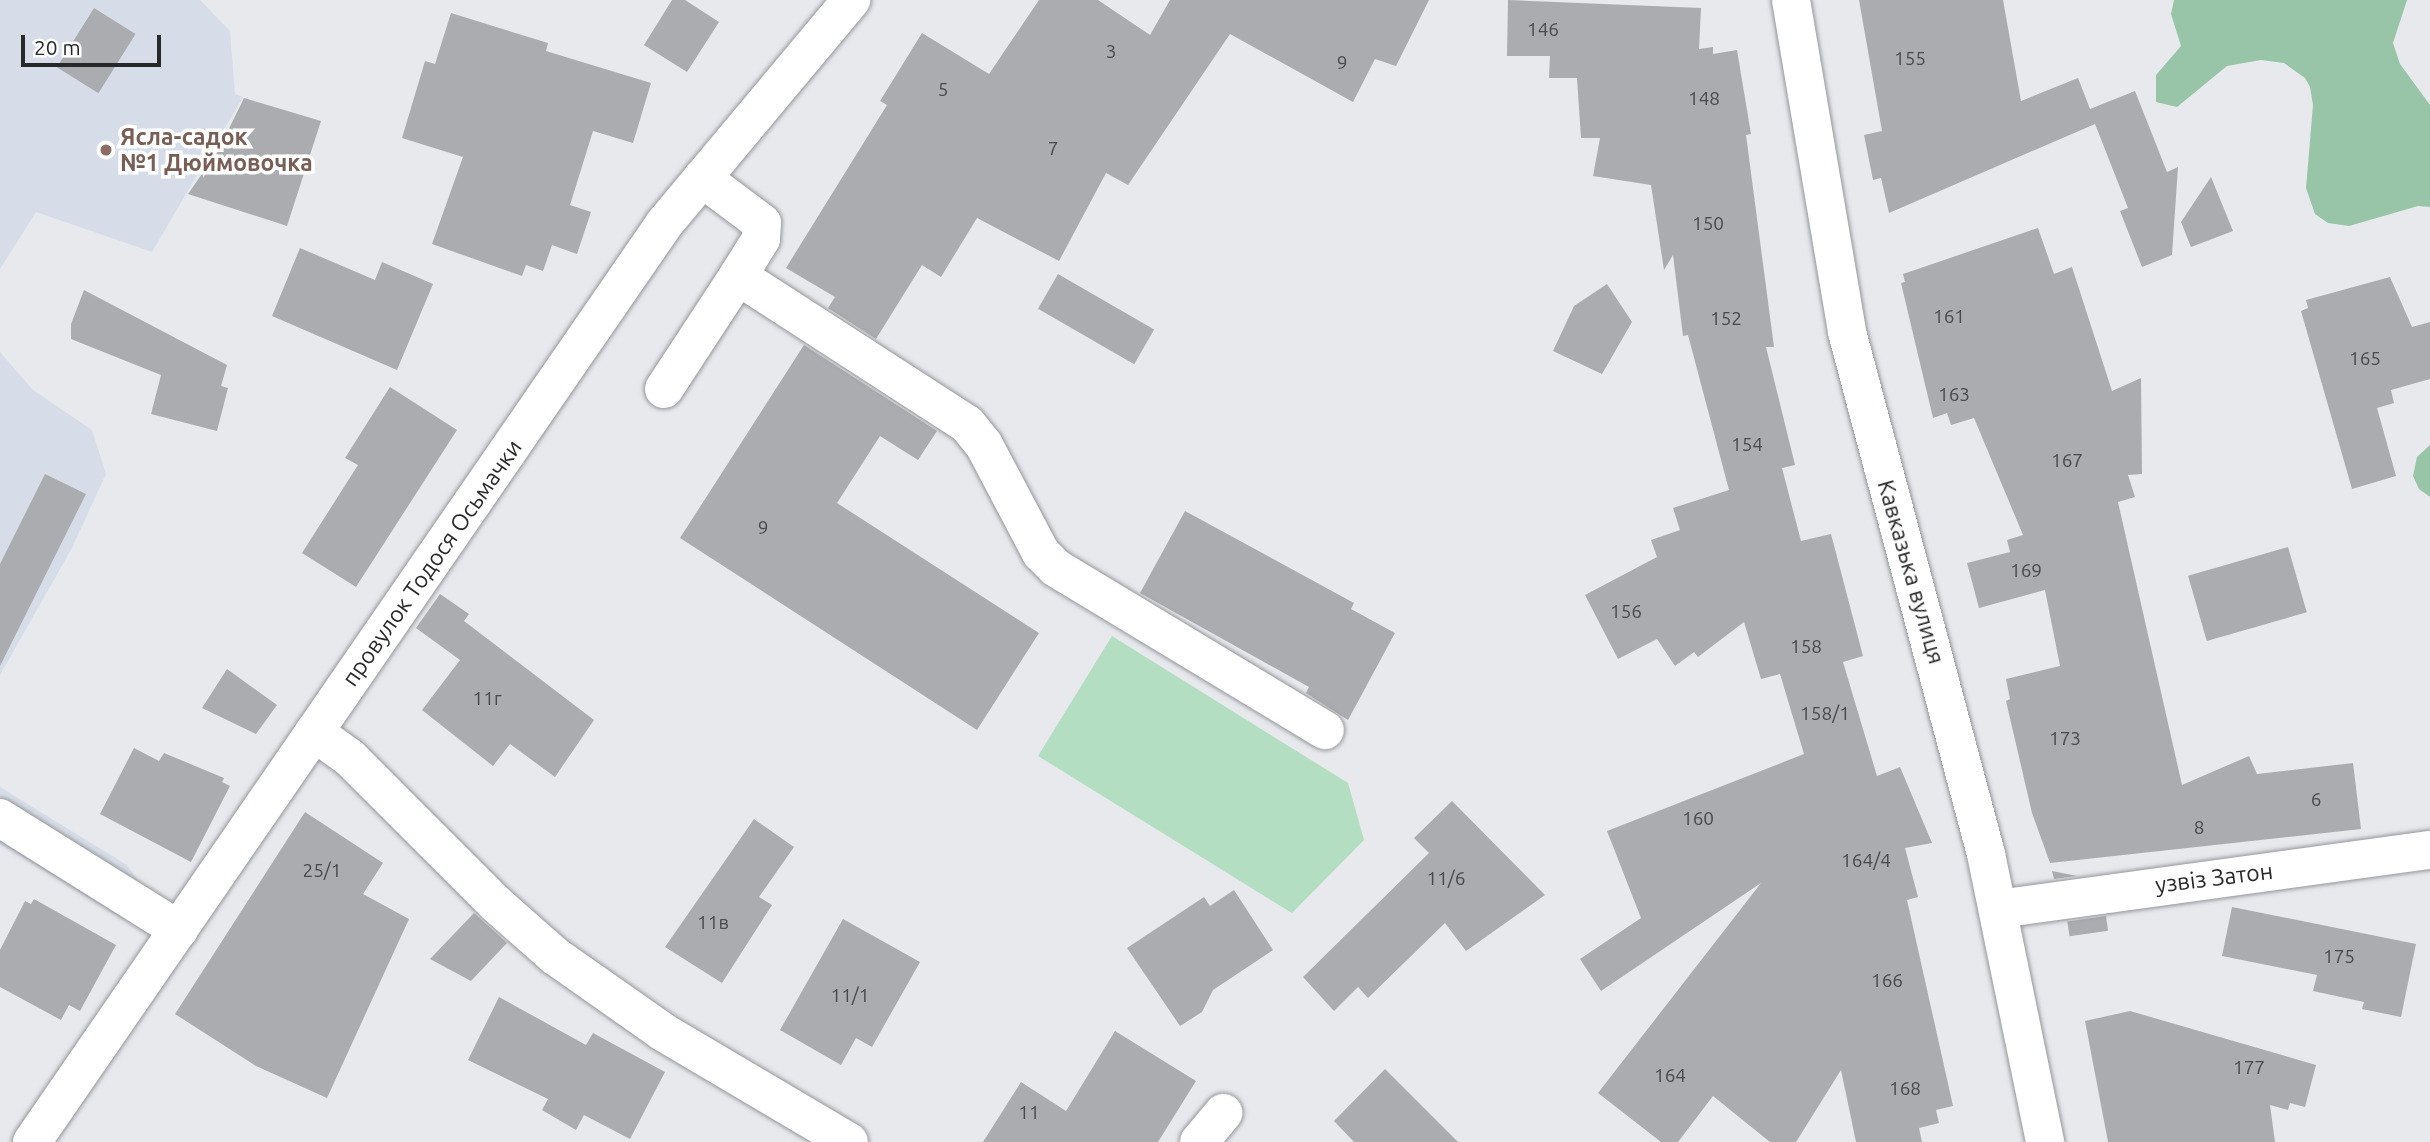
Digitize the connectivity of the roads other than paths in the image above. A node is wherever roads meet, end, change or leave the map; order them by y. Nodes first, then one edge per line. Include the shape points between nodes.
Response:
1 (851, 0) edge
2 (1791, 0) edge
3 (702, 178) junction
4 (738, 276) junction
5 (664, 389) dead end
6 (1325, 730) dead end
7 (314, 732) junction
8 (0, 818) edge
9 (2430, 850) edge
10 (1998, 909) junction
11 (179, 930) junction
12 (1223, 1113) dead end
13 (32, 1142) edge
14 (849, 1142) edge
15 (1199, 1142) edge
16 (2045, 1142) edge

1 - 3 street, провулок Тодося Осьмачки
2 - 10 street, Кавказька вулиця via 1847,332
3 - 4 street via 762,223 761,239
3 - 7 street, провулок Тодося Осьмачки via 664,224
4 - 5 street
4 - 6 street via 967,424 984,445 1041,553 1056,568
7 - 11 street, провулок Тодося Осьмачки
7 - 14 street via 350,758 496,904 555,956 663,1032
8 - 11 street
9 - 10 street, узвіз Затон
10 - 16 street, Кавказька вулиця
11 - 13 street, провулок Тодося Осьмачки
12 - 15 street

